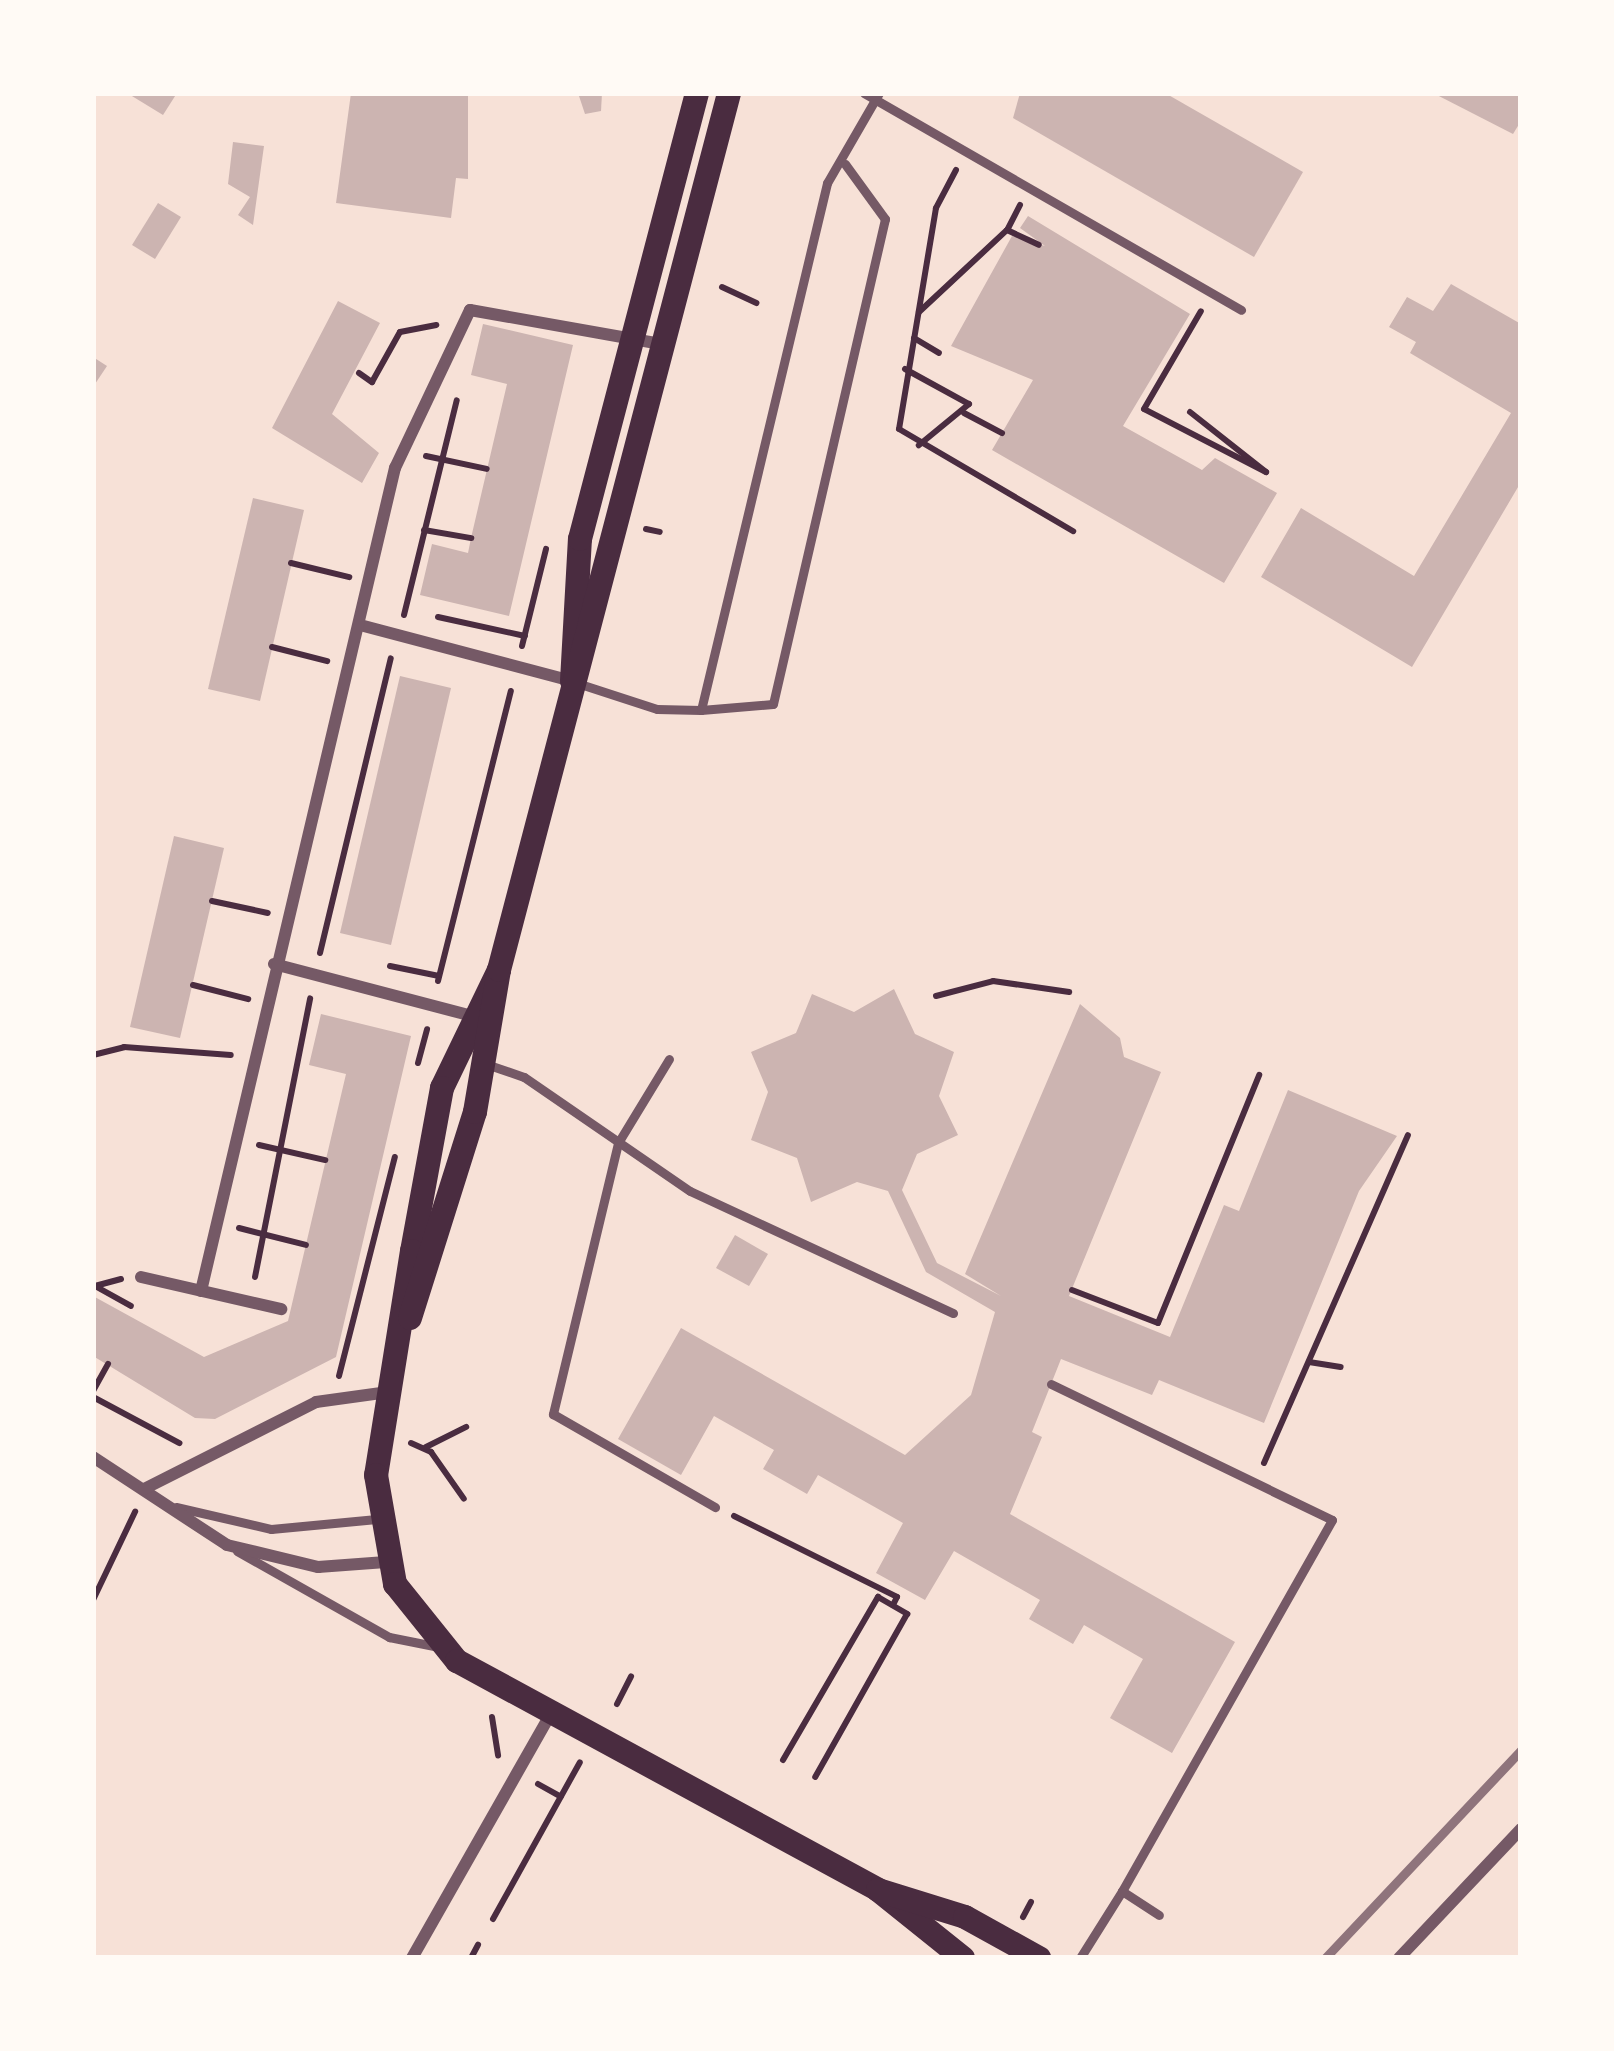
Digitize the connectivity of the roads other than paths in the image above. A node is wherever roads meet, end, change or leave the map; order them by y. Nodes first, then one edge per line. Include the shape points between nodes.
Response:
1 (697, 93) edge
2 (729, 93) edge
3 (864, 93) edge
4 (877, 97) edge
5 (845, 164) junction
6 (1241, 310) dead end
7 (634, 339) junction
8 (661, 344) junction
9 (360, 626) junction
10 (572, 681) junction
11 (701, 710) junction
12 (274, 964) junction
13 (483, 1020) junction
14 (669, 1059) dead end
15 (486, 1064) junction
16 (618, 1143) junction
17 (141, 1276) road end
18 (202, 1291) junction
19 (281, 1309) dead end
20 (953, 1312) dead end
21 (406, 1326) junction
22 (1051, 1384) dead end
23 (390, 1392) junction
24 (93, 1457) edge
25 (144, 1489) junction
26 (176, 1507) junction
27 (715, 1507) road end
28 (377, 1519) junction
29 (227, 1545) junction
30 (386, 1562) junction
31 (439, 1647) junction
32 (550, 1715) junction
33 (1521, 1829) edge
34 (878, 1889) junction
35 (1122, 1891) junction
36 (1159, 1915) dead end
37 (412, 1958) edge
38 (963, 1958) edge
39 (1039, 1958) edge
40 (1080, 1958) edge
41 (1400, 1958) edge

1 - 7 main road
2 - 8 main road
3 - 4 lane
4 - 5 lane
4 - 6 lane
5 - 11 lane via 826,183
5 - 11 lane via 885,219 773,704
7 - 8 street
7 - 9 street via 470,310 395,468
7 - 10 main road via 577,559
8 - 10 main road via 591,642
9 - 10 street
9 - 12 street
10 - 11 lane via 658,710
10 - 13 main road
12 - 13 street
12 - 18 street
13 - 15 main road
13 - 21 main road via 442,1088
14 - 16 lane
15 - 16 lane via 539,1088
15 - 21 main road via 437,1255
16 - 20 lane via 690,1191
16 - 27 lane via 553,1414
17 - 18 street
18 - 19 street
21 - 23 main road
22 - 35 lane via 1332,1520
23 - 25 street via 316,1402
23 - 28 main road
24 - 25 street
25 - 26 street
26 - 28 lane via 271,1529
26 - 29 street
28 - 30 main road
29 - 30 street via 318,1567
29 - 31 lane via 389,1636
30 - 31 main road
31 - 32 main road
32 - 34 main road
32 - 37 street
33 - 41 street
34 - 38 main road
34 - 39 main road via 965,1917
35 - 36 lane
35 - 40 lane

